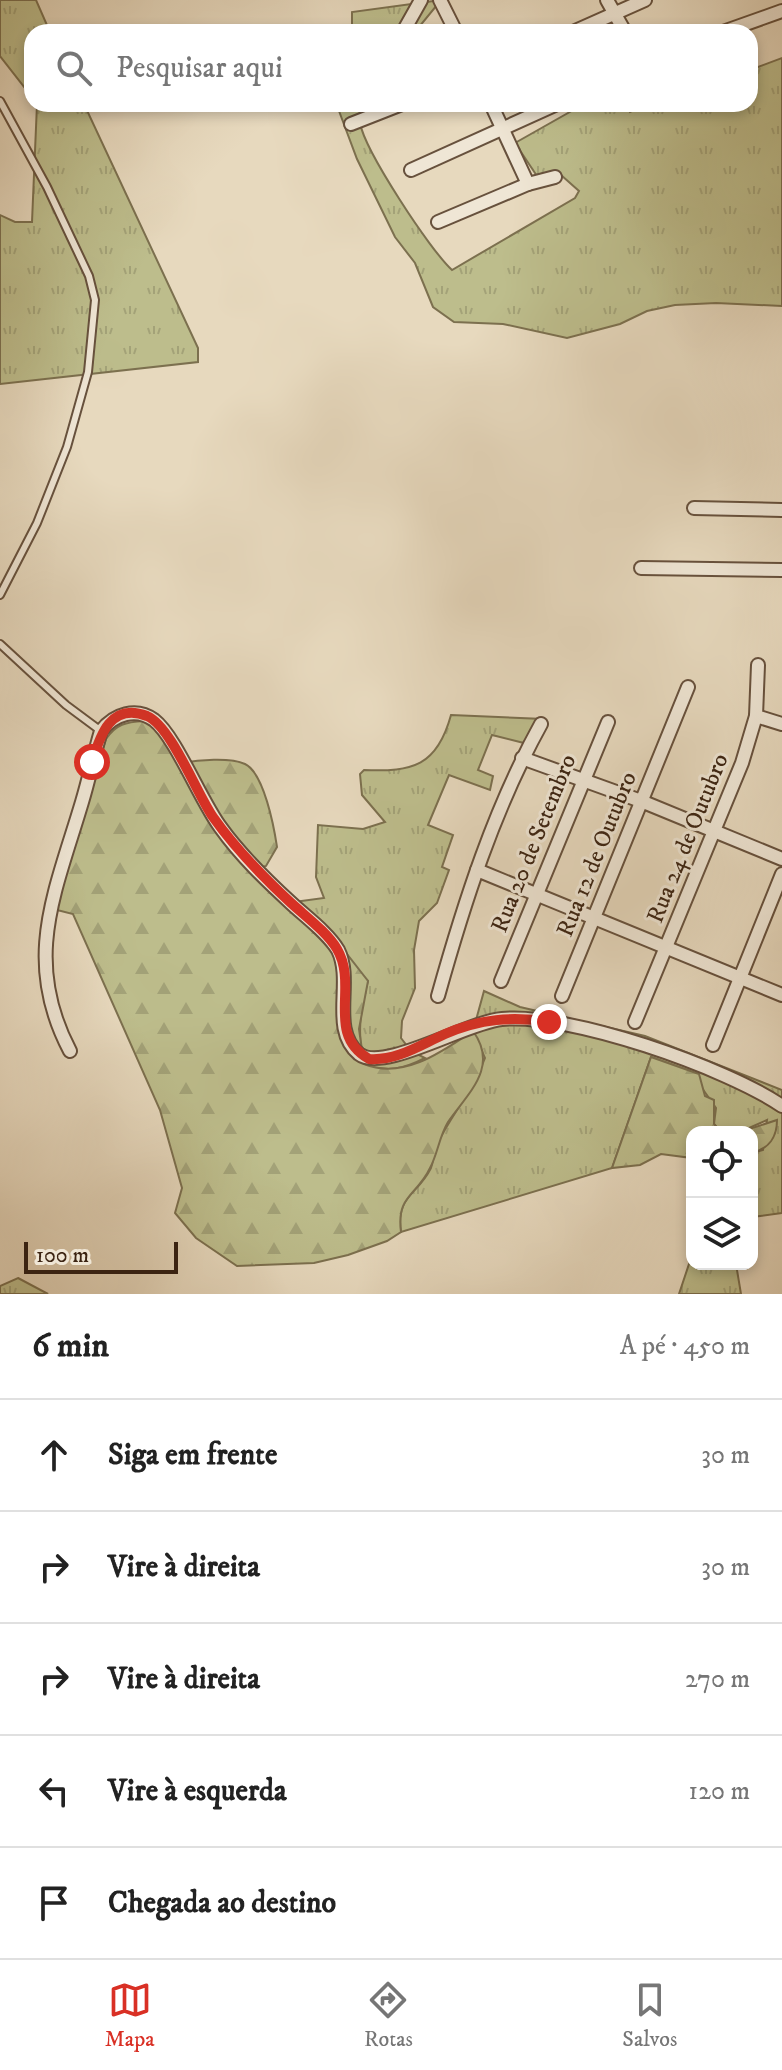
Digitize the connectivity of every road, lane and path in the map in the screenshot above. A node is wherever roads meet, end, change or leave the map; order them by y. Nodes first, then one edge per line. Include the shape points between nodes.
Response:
1 (421, 0) edge
2 (440, 0) edge
3 (607, 0) edge
4 (645, 0) edge
5 (782, 11) edge
6 (615, 13) junction
7 (408, 24) edge
8 (452, 24) edge
9 (591, 24) edge
10 (621, 24) edge
11 (745, 24) edge
12 (0, 101) edge
13 (382, 112) edge
14 (494, 112) edge
15 (540, 112) edge
16 (351, 124) dead end
17 (502, 130) junction
18 (411, 170) dead end
19 (555, 177) dead end
20 (528, 184) junction
21 (438, 222) dead end
22 (694, 508) dead end
23 (782, 510) edge
24 (641, 568) dead end
25 (782, 570) edge
26 (0, 595) edge
27 (0, 644) edge
28 (758, 665) dead end
29 (688, 687) dead end
30 (756, 716) junction
31 (608, 722) dead end
32 (541, 724) dead end
33 (782, 724) edge
34 (101, 731) junction
35 (522, 758) junction
36 (583, 779) junction
37 (641, 801) junction
38 (713, 830) junction
39 (782, 859) edge
40 (477, 870) junction
41 (782, 874) edge
42 (537, 891) junction
43 (594, 917) junction
44 (666, 948) junction
45 (742, 978) junction
46 (501, 981) dead end
47 (782, 995) edge
48 (438, 996) dead end
49 (562, 996) dead end
50 (635, 1022) dead end
51 (713, 1045) dead end
52 (70, 1051) dead end
53 (782, 1106) edge

1 - 7 street
2 - 8 street
3 - 6 street
4 - 6 street
5 - 11 street
6 - 9 street
6 - 10 street
12 - 26 lane via 47,187 95,300 88,372 67,447 37,523
13 - 16 street
14 - 17 street
15 - 17 street
17 - 18 street
17 - 20 street
19 - 20 street
20 - 21 street
22 - 23 street
24 - 25 street
27 - 34 lane
28 - 30 street, Rua 24 de Outubro
29 - 37 street, Rua 12 de Outubro
30 - 33 street
30 - 38 street, Rua 24 de Outubro
31 - 36 street, Rua 20 de Setembro
32 - 35 street
34 - 52 street via 44,941 54,1020
34 - 53 street via 109,721 133,713 157,722 221,828 337,948 345,969 344,1027 352,1046 369,1059 392,1058 483,1021 523,1018 724,1073
35 - 36 street
35 - 40 street
36 - 37 street
36 - 42 street, Rua 20 de Setembro
37 - 38 street
37 - 43 street, Rua 12 de Outubro
38 - 39 street
38 - 44 street, Rua 24 de Outubro
40 - 42 street
40 - 48 street
41 - 45 street
42 - 43 street
42 - 46 street, Rua 20 de Setembro
43 - 44 street
43 - 49 street, Rua 12 de Outubro
44 - 45 street
44 - 50 street, Rua 24 de Outubro
45 - 47 street
45 - 51 street

